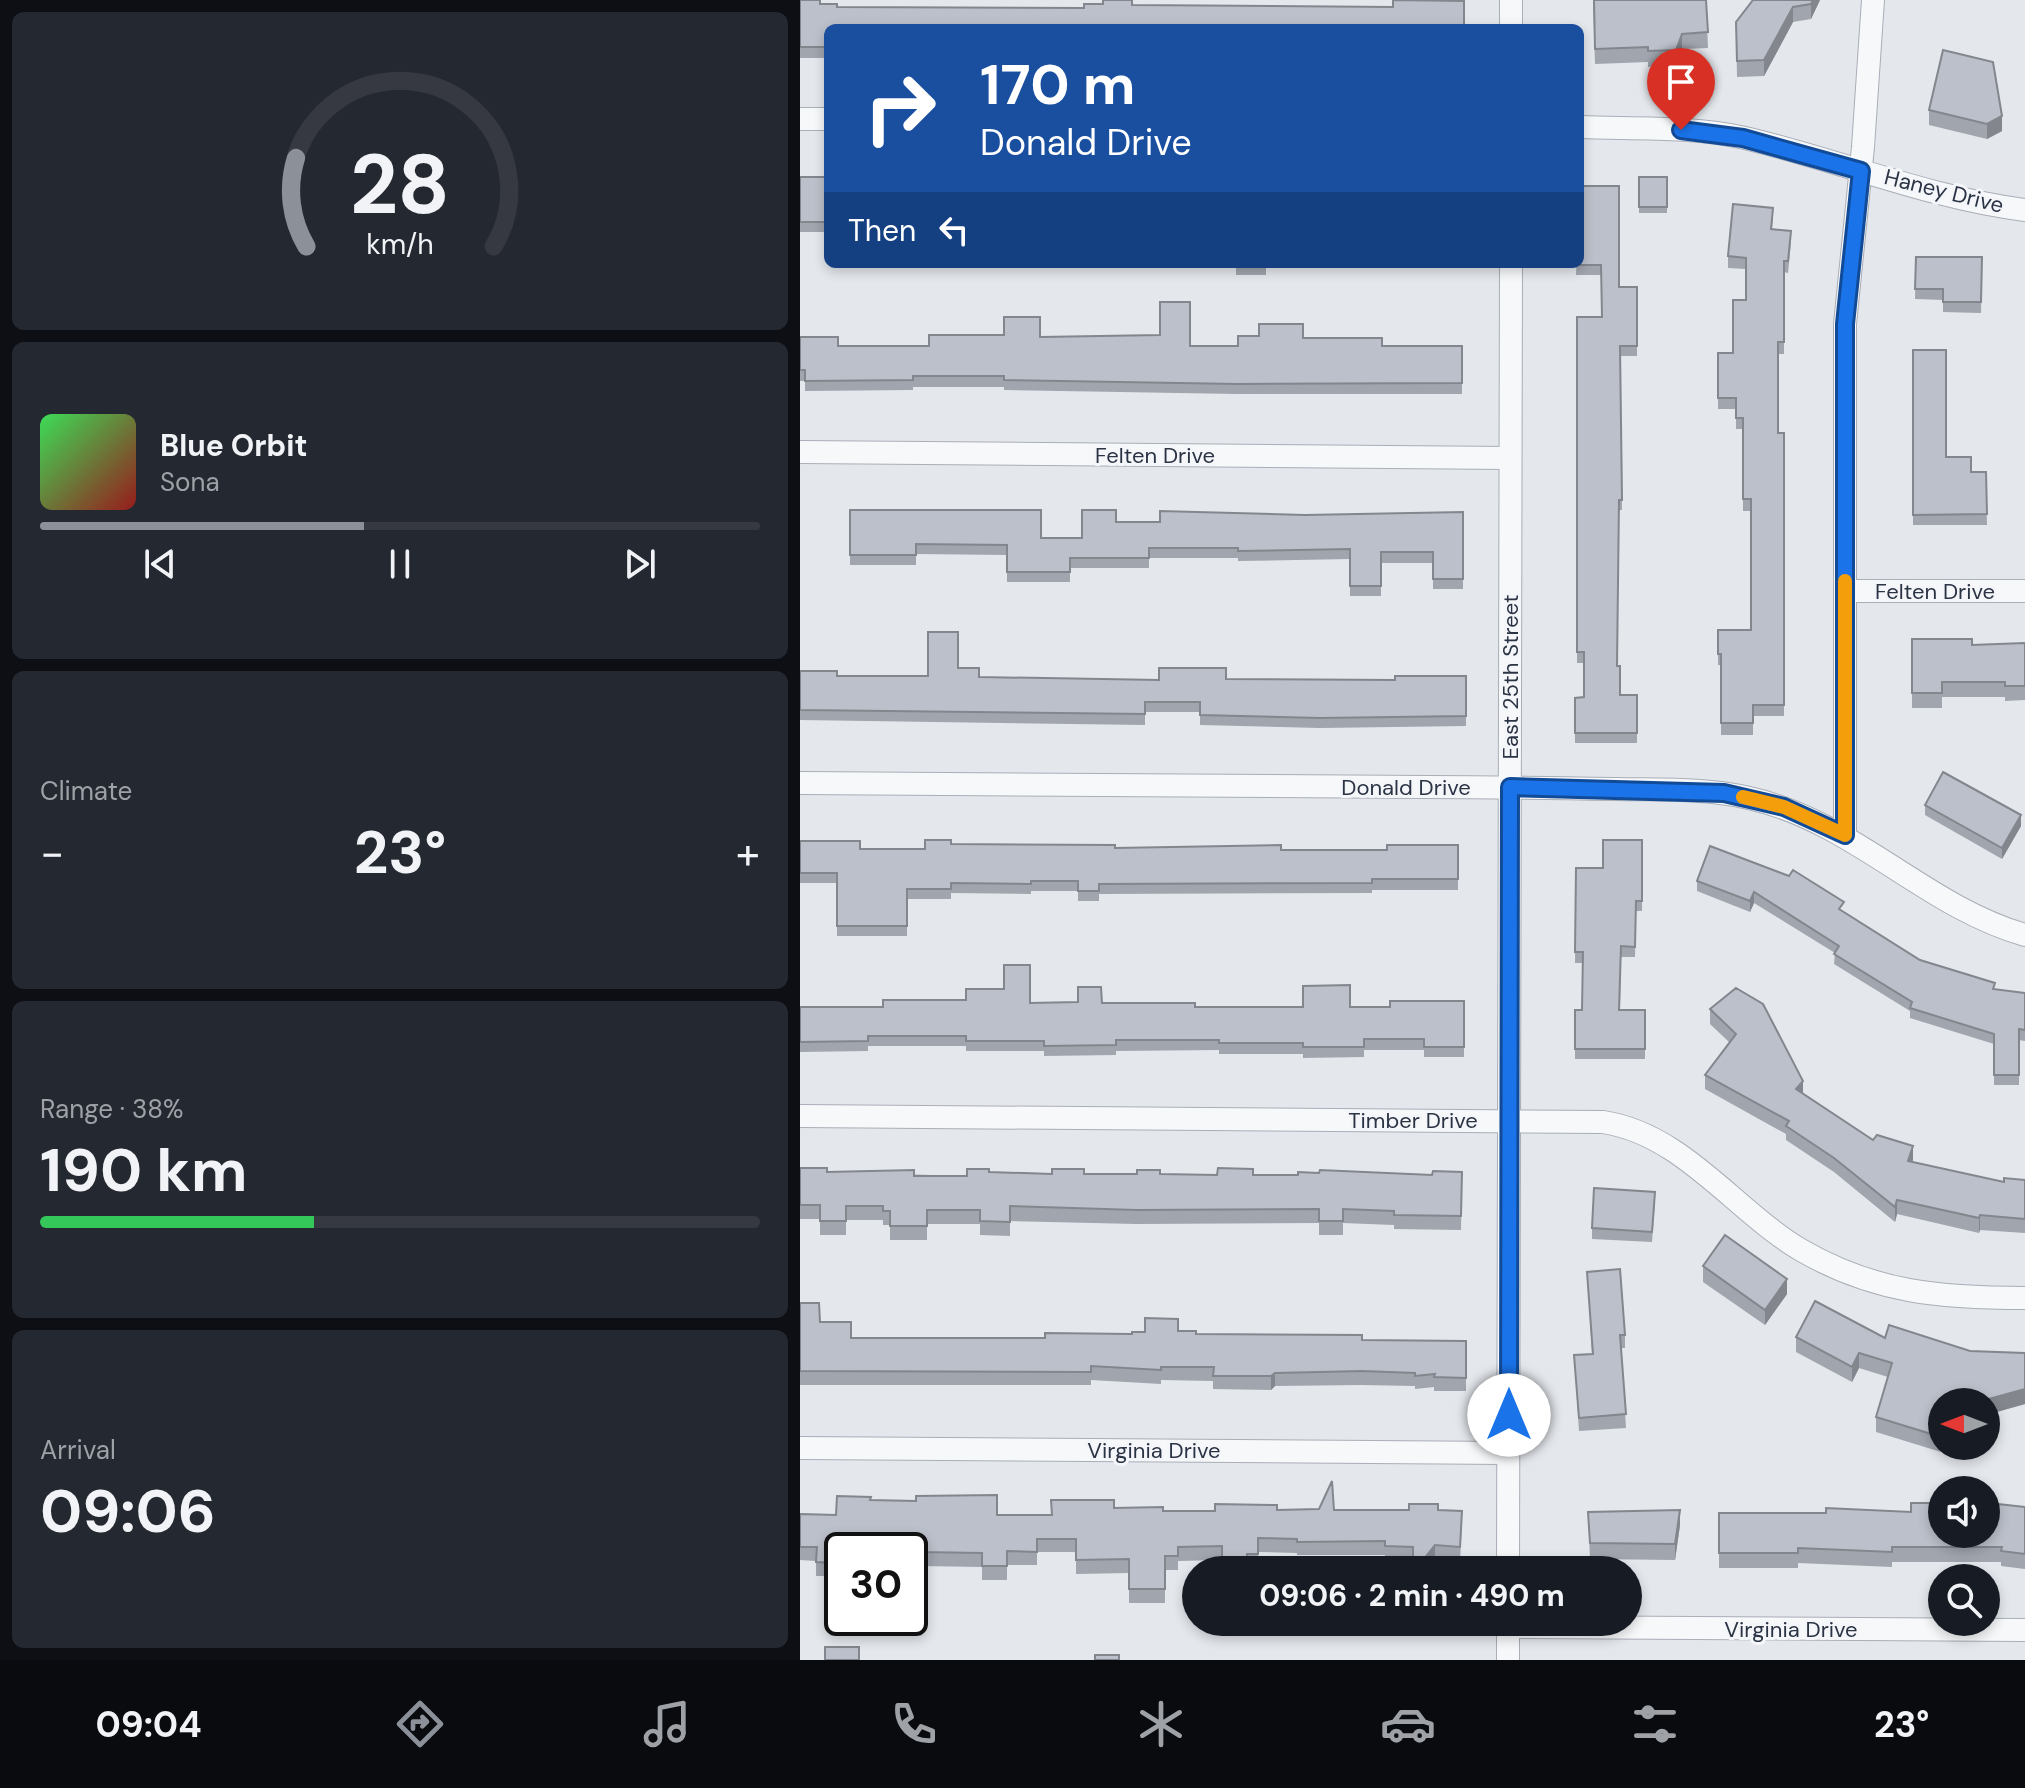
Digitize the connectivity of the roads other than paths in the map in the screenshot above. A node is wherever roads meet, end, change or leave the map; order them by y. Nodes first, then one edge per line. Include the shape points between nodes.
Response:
1 (1511, 0) edge
2 (1873, 0) edge
3 (1511, 24) edge
4 (800, 119) edge
5 (824, 119) edge
6 (1584, 127) edge
7 (1861, 171) junction
8 (2025, 210) edge
9 (1511, 268) edge
10 (800, 452) edge
11 (1510, 458) junction
12 (1845, 591) junction
13 (2025, 591) edge
14 (800, 783) edge
15 (1510, 787) junction
16 (1845, 835) junction
17 (2025, 935) edge
18 (800, 1116) edge
19 (1509, 1121) junction
20 (2025, 1298) edge
21 (800, 1448) edge
22 (1508, 1453) junction
23 (1508, 1556) edge
24 (1642, 1626) edge
25 (2025, 1630) edge
26 (1508, 1636) edge
27 (1508, 1660) edge

1 - 3 street
2 - 7 street
4 - 5 street
6 - 7 street, Haney Drive via 1743,138
7 - 8 street, Haney Drive
7 - 12 street via 1845,324
9 - 11 street, East 25th Street
10 - 11 street, Felten Drive
11 - 15 street, East 25th Street
12 - 13 street, Felten Drive
12 - 16 street
14 - 15 street, Donald Drive
15 - 16 street, Donald Drive via 1724,793 1784,807
15 - 19 street, East 25th Street
16 - 17 street, Donald Drive via 1959,910
18 - 19 street, Timber Drive
19 - 20 street, Timber Drive via 1621,1125 1657,1141 1800,1249 1838,1268 1919,1293
19 - 22 street, East 25th Street
21 - 22 street, Virginia Drive
22 - 23 street, East 25th Street
24 - 25 street, Virginia Drive
26 - 27 street

